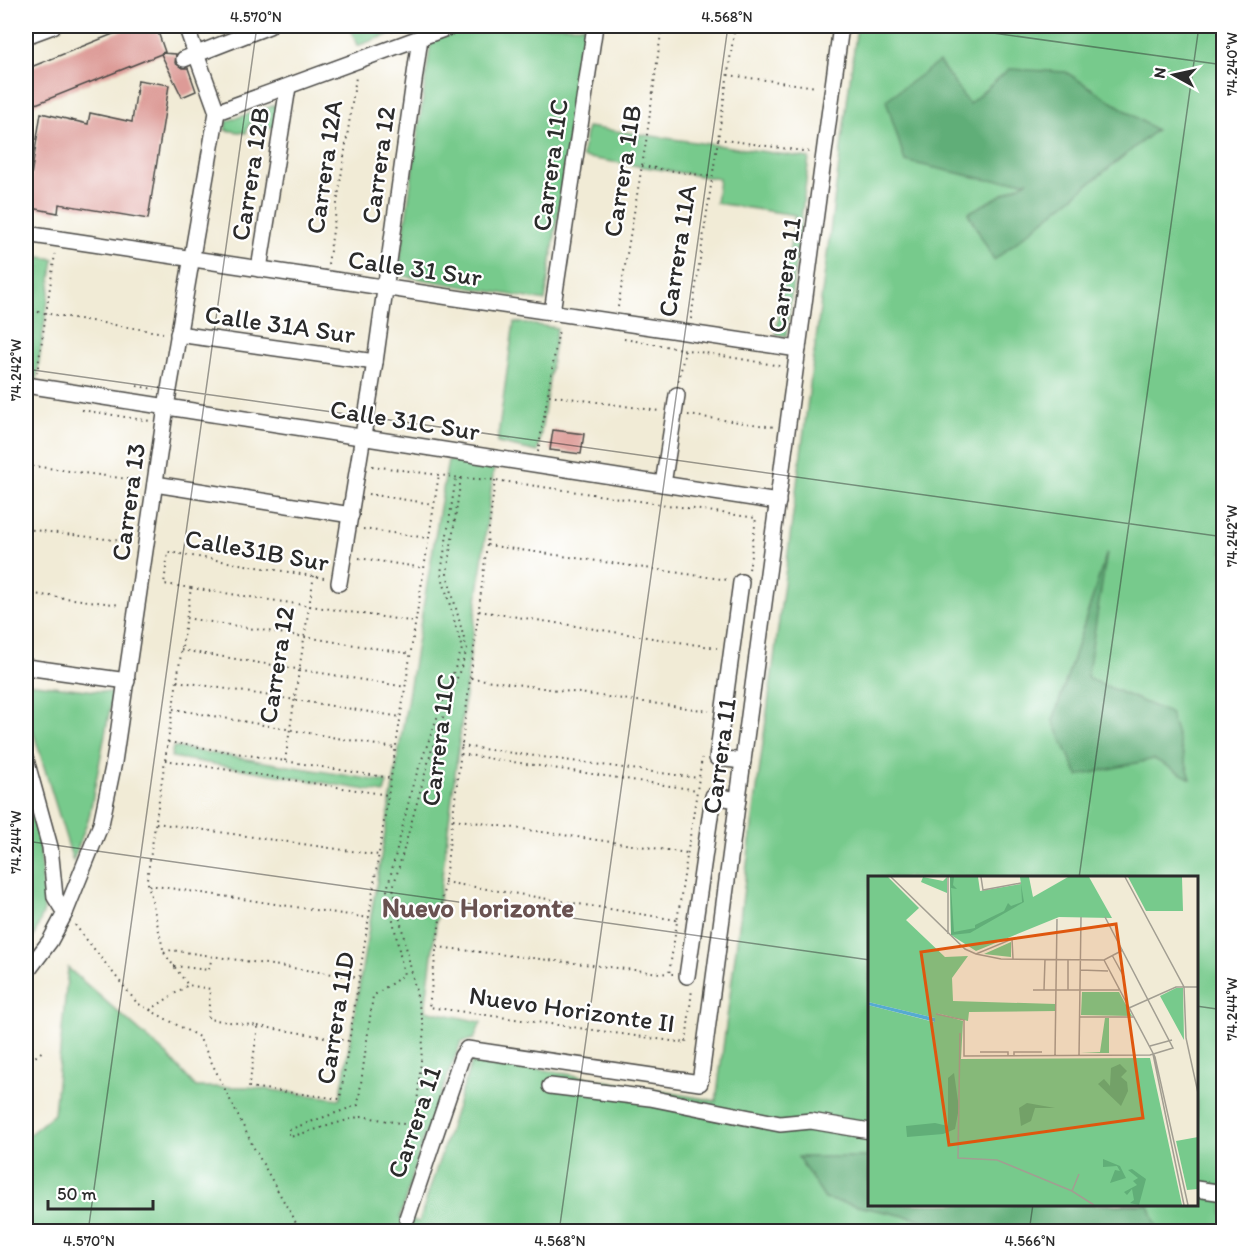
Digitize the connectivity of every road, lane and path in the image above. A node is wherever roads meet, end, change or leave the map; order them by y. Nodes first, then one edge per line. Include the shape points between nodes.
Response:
1 (53, 26) edge
2 (186, 26) edge
3 (269, 26) edge
4 (452, 26) edge
5 (595, 26) edge
6 (662, 26) edge
7 (735, 26) edge
8 (841, 26) edge
9 (26, 36) edge
10 (420, 38) junction
11 (190, 56) junction
12 (358, 61) junction
13 (728, 75) junction
14 (288, 87) junction
15 (825, 88) dead end
16 (217, 112) junction
17 (718, 139) junction
18 (816, 153) dead end
19 (642, 166) junction
20 (713, 177) junction
21 (29, 241) edge
22 (55, 252) dead end
23 (191, 259) junction
24 (259, 269) junction
25 (326, 279) junction
26 (385, 288) junction
27 (26, 291) edge
28 (26, 310) edge
29 (552, 312) junction
30 (45, 314) junction
31 (616, 322) junction
32 (569, 330) dead end
33 (688, 333) junction
34 (175, 334) junction
35 (616, 338) dead end
36 (685, 349) junction
37 (798, 349) junction
38 (375, 362) junction
39 (788, 367) dead end
40 (37, 372) dead end
41 (26, 385) edge
42 (677, 395) joint
43 (166, 407) junction
44 (82, 410) dead end
45 (150, 422) dead end
46 (364, 438) junction
47 (538, 452) dead end
48 (26, 465) edge
49 (372, 466) dead end
50 (439, 474) junction
51 (456, 477) junction
52 (461, 478) junction
53 (495, 480) junction
54 (148, 483) junction
55 (663, 484) junction
56 (368, 494) dead end
57 (778, 502) junction
58 (434, 504) junction
59 (351, 515) junction
60 (26, 529) edge
61 (363, 529) dead end
62 (429, 538) junction
63 (133, 543) dead end
64 (487, 545) junction
65 (359, 558) dead end
66 (424, 568) junction
67 (314, 575) junction
68 (741, 582) junction
69 (339, 583) joint
70 (191, 588) junction
71 (26, 593) edge
72 (124, 605) dead end
73 (309, 606) junction
74 (479, 611) junction
75 (186, 618) junction
76 (416, 622) junction
77 (304, 637) junction
78 (719, 637) dead end
79 (182, 650) junction
80 (411, 654) junction
81 (26, 667) edge
82 (300, 670) junction
83 (470, 678) junction
84 (127, 681) junction
85 (177, 681) junction
86 (406, 687) junction
87 (296, 700) junction
88 (710, 701) dead end
89 (173, 709) junction
90 (401, 717) junction
91 (291, 730) junction
92 (168, 742) junction
93 (462, 746) junction
94 (396, 748) junction
95 (461, 754) junction
96 (26, 760) edge
97 (165, 760) junction
98 (285, 761) junction
99 (743, 761) junction
100 (698, 778) dead end
101 (391, 779) junction
102 (388, 795) junction
103 (738, 800) junction
104 (452, 819) junction
105 (156, 823) junction
106 (687, 853) junction
107 (379, 855) junction
108 (53, 871) junction
109 (81, 873) junction
110 (444, 882) junction
111 (149, 885) junction
112 (65, 913) junction
113 (369, 918) junction
114 (677, 920) junction
115 (436, 947) junction
116 (164, 953) junction
117 (212, 956) junction
118 (174, 966) junction
119 (26, 973) edge
120 (669, 974) junction
121 (687, 976) junction
122 (360, 978) junction
123 (188, 985) junction
124 (429, 1007) joint
125 (150, 1010) junction
126 (258, 1026) junction
127 (349, 1041) junction
128 (44, 1050) dead end
129 (26, 1064) edge
130 (550, 1086) dead end
131 (868, 1131) edge
132 (1198, 1189) edge
133 (1224, 1193) edge
134 (407, 1218) dead end
135 (301, 1232) edge

1 - 9 street
2 - 11 street, Carrera 13
3 - 11 street
4 - 10 street
5 - 29 street, Carrera 11C
6 - 19 path, Carrera 11B
7 - 13 path, Carrera 11A
8 - 37 street, Carrera 11
10 - 12 street
10 - 26 street, Carrera 12
11 - 16 street, Carrera 13
12 - 14 street
12 - 25 path, Carrera 12A
13 - 15 path
13 - 17 path, Carrera 11A
14 - 16 street
14 - 24 street, Carrera 12B
16 - 23 street, Carrera 13
17 - 18 path
17 - 20 path, Carrera 11A
19 - 20 path
19 - 31 path, Carrera 11B
20 - 33 path, Carrera 11A
21 - 23 street, Calle 31 Sur
21 - 27 path
22 - 30 path
23 - 24 street, Calle 31 Sur
23 - 34 street, Carrera 13
24 - 25 street, Calle 31 Sur
25 - 26 street, Calle 31 Sur
26 - 29 street, Calle 31 Sur
26 - 38 street, Carrera 12
28 - 30 path
29 - 31 street, Calle 31 Sur
30 - 34 path
30 - 40 path
31 - 33 street, Calle 31 Sur
32 - 47 path via 557,328
33 - 36 path, Carrera 11A
33 - 37 street, Calle 31 Sur
34 - 38 street, Calle 31A Sur
34 - 43 street, Carrera 13
35 - 36 path
36 - 39 path
36 - 42 path, Carrera 11A
37 - 57 street, Carrera 11
38 - 46 street, Carrera 12
41 - 43 street, Calle 31C Sur
42 - 55 street
43 - 46 street, Calle 31C Sur
43 - 54 street, Carrera 13
44 - 45 path
46 - 55 street, Calle 31C Sur
46 - 59 street, Carrera 12
48 - 54 path
49 - 50 path
50 - 51 path
50 - 58 path, Carrera 11D
51 - 52 path
51 - 52 path via 441,573 462,649 413,784 387,890 404,975 373,996 358,1105 288,1130 290,1137 361,1116 415,1126 424,1028 393,888 432,749 467,650 447,574
52 - 53 path
53 - 64 path, Carrera 11C
53 - 68 path via 756,518 748,580
54 - 59 street
54 - 84 street, Carrera 13
55 - 57 street, Calle 31C Sur
56 - 58 path
57 - 99 street, Carrera 11
58 - 62 path, Carrera 11D
59 - 69 street, Carrera 12
60 - 63 path
61 - 62 path
62 - 66 path, Carrera 11D
64 - 68 path
64 - 74 path, Carrera 11C
65 - 66 path
66 - 76 path, Carrera 11D
67 - 69 path, Calle31B Sur
67 - 70 path, Calle31B Sur via 168,552 164,584
67 - 73 path, Carrera 12
68 - 99 street via 717,758
70 - 73 path
70 - 75 path
71 - 72 path
73 - 76 path
73 - 77 path, Carrera 12
74 - 78 path via 717,648
74 - 83 path, Carrera 11C
75 - 77 path
75 - 79 path
76 - 80 path, Carrera 11D
77 - 80 path
77 - 82 path, Carrera 12
79 - 82 path
79 - 85 path
80 - 86 path, Carrera 11D
81 - 84 street
82 - 86 path
82 - 87 path, Carrera 12
83 - 88 path via 709,711
83 - 93 path, Carrera 11C
84 - 109 street, Carrera 13 via 127,727 121,763
85 - 87 path
85 - 89 path
86 - 90 path, Carrera 11D
87 - 90 path
87 - 91 path, Carrera 12
89 - 91 path
89 - 92 path
90 - 94 path, Carrera 11D
91 - 94 path
91 - 98 path, Carrera 12
92 - 97 path
92 - 98 path
93 - 95 path, Carrera 11C
93 - 100 path
94 - 101 path, Carrera 11D
95 - 104 path, Carrera 11C
95 - 106 path, Nuevo Horizonte II via 697,790
96 - 108 street
97 - 102 path
97 - 105 path
98 - 101 path
99 - 103 street, Carrera 11
101 - 102 path, Carrera 11D
102 - 107 path, Carrera 11D
103 - 121 street via 713,796
103 - 134 street, Carrera 11 via 700,1083 467,1049
104 - 106 path
104 - 110 path, Carrera 11C
105 - 107 path
105 - 111 path
106 - 114 path, Nuevo Horizonte II
107 - 113 path, Carrera 11D
108 - 109 street
108 - 112 street via 55,897
109 - 112 street, Carrera 13
110 - 114 path
110 - 115 path, Carrera 11C
111 - 113 path
111 - 116 path
112 - 119 street, Carrera 13
112 - 125 path via 137,1003
113 - 122 path, Carrera 11D
114 - 120 path, Nuevo Horizonte II
115 - 120 path
115 - 124 path, Carrera 11C
116 - 117 path via 171,950
116 - 118 path
117 - 118 path via 210,970
117 - 122 path
118 - 123 path
120 - 121 path, Nuevo Horizonte II
121 - 124 path, Nuevo Horizonte II via 694,977 686,1043
122 - 127 path, Carrera 11D
123 - 125 path
123 - 126 path via 210,989 208,1019
125 - 135 path via 199,1037
126 - 127 path
126 - 127 path, Carrera 11D via 249,1088 340,1099
128 - 129 path
130 - 131 street via 650,1098 780,1124 811,1121
132 - 133 street

